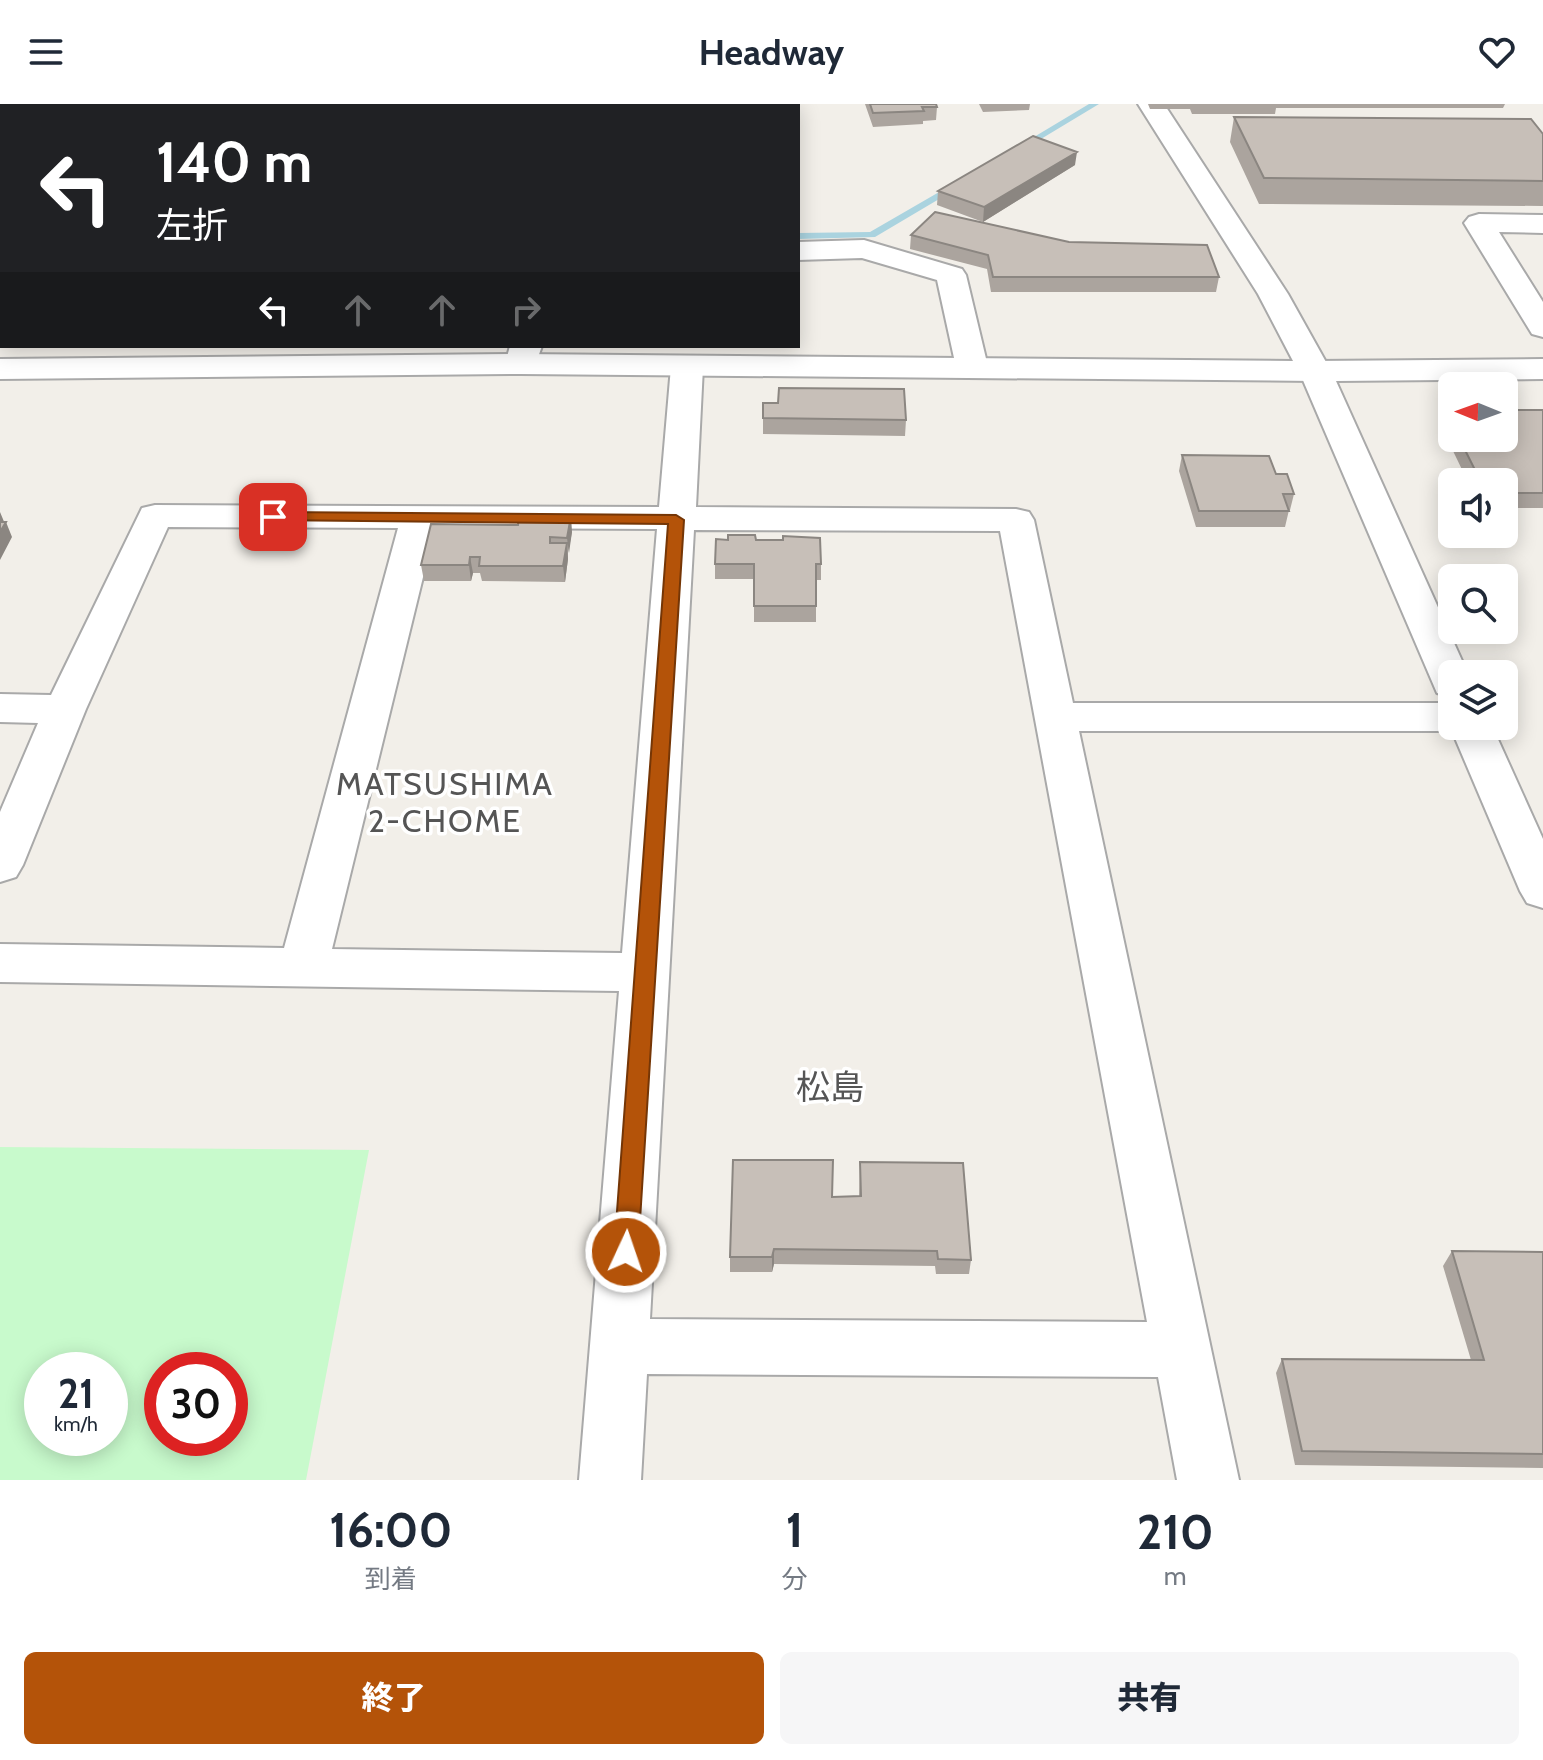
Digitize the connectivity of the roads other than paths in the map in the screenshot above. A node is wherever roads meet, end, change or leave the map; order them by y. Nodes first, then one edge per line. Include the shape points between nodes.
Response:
1 (1151, 104) edge
2 (1543, 224) edge
3 (800, 251) edge
4 (1543, 327) edge
5 (524, 355) edge
6 (687, 367) junction
7 (972, 367) junction
8 (0, 369) edge
9 (1543, 369) edge
10 (1315, 371) junction
11 (419, 518) junction
12 (676, 520) junction
13 (1442, 660) edge
14 (0, 708) edge
15 (65, 709) junction
16 (1058, 717) junction
17 (1438, 717) edge
18 (1477, 740) edge
19 (0, 865) edge
20 (1543, 891) edge
21 (0, 963) edge
22 (303, 967) junction
23 (643, 972) junction
24 (620, 1346) junction
25 (1182, 1350) junction
26 (610, 1480) edge
27 (1208, 1480) edge

1 - 10 street via 1273,294
2 - 4 street via 1479,223
3 - 7 street via 864,249 951,275
5 - 6 street
5 - 8 street
6 - 7 street
6 - 12 street
7 - 10 street
9 - 10 street
10 - 13 street
11 - 12 street
11 - 15 street via 155,516
11 - 22 street
12 - 16 street via 1016,520
12 - 23 street
14 - 15 street
15 - 19 street
16 - 17 street
16 - 25 street
18 - 20 street
21 - 22 street
22 - 23 street
23 - 24 street
24 - 25 street
24 - 26 street
25 - 27 street

